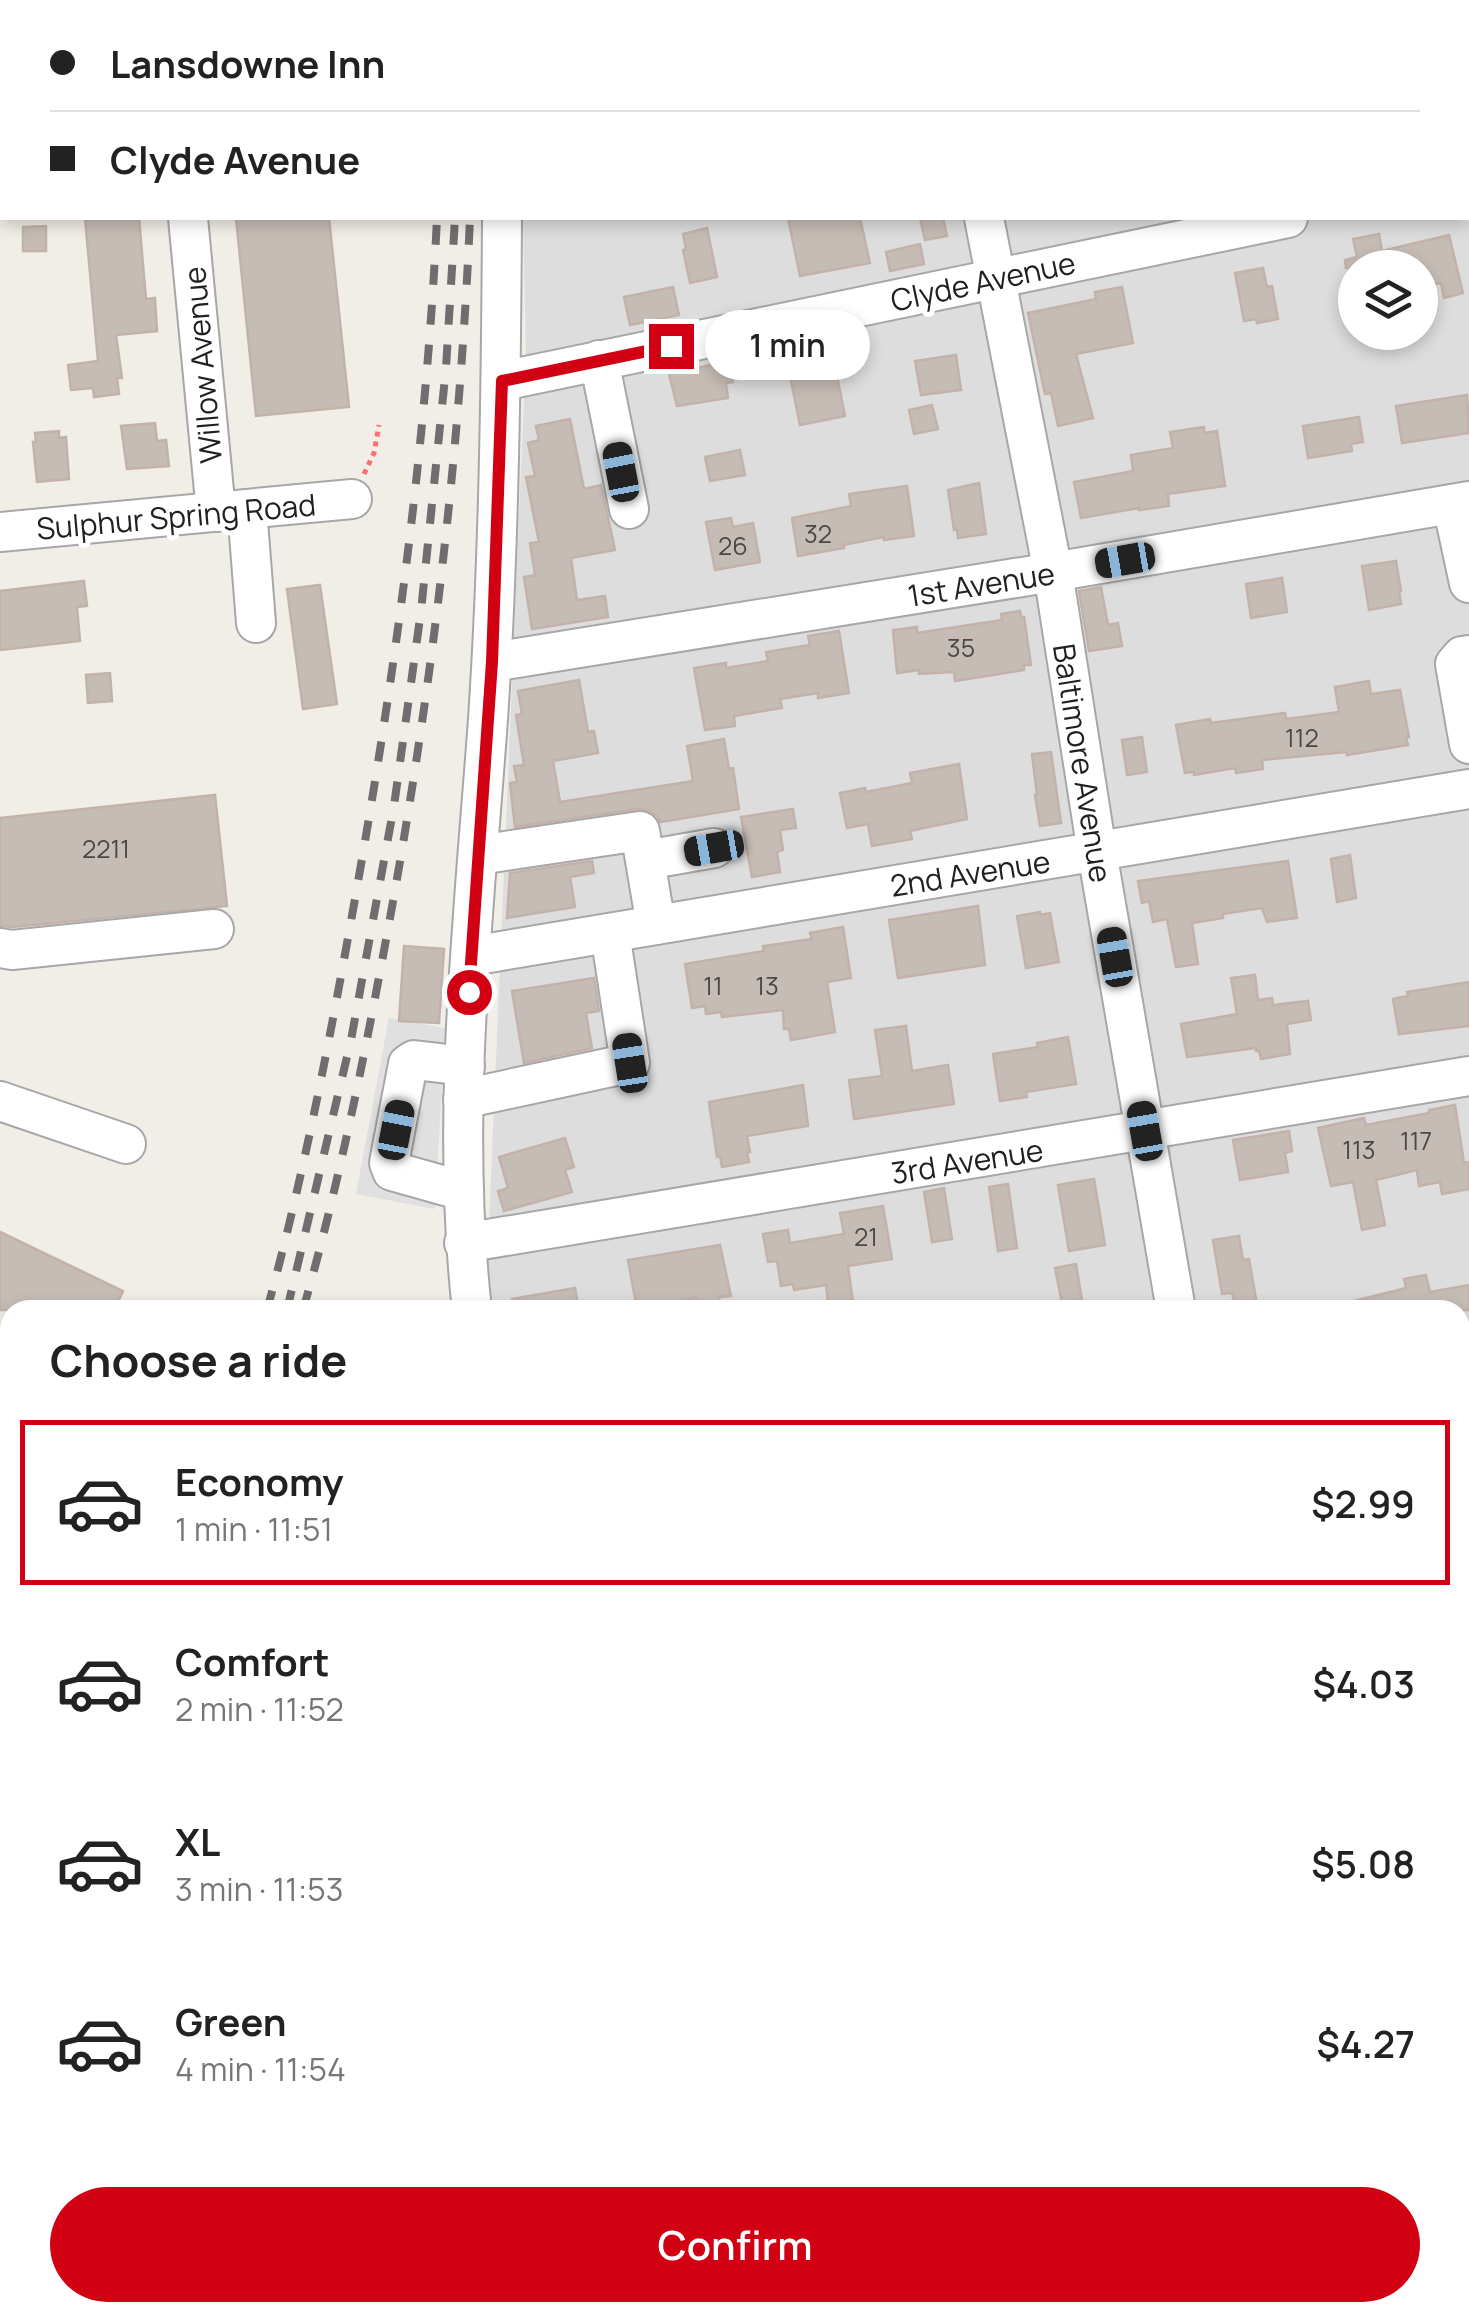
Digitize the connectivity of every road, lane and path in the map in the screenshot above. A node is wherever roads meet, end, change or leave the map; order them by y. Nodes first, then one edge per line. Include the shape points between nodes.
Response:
1 (188, 220) edge
2 (502, 220) edge
3 (984, 220) edge
4 (1278, 220) edge
5 (997, 278) junction
6 (599, 360) junction
7 (502, 381) junction
8 (380, 426) dead end
9 (374, 454) dead end
10 (352, 499) dead end
11 (1461, 503) edge
12 (629, 509) dead end
13 (232, 511) junction
14 (0, 532) edge
15 (1052, 572) junction
16 (1469, 584) edge
17 (256, 623) dead end
18 (1469, 654) edge
19 (492, 662) junction
20 (1469, 744) edge
21 (1469, 789) edge
22 (714, 848) dead end
23 (1097, 852) junction
24 (478, 855) junction
25 (646, 860) junction
26 (656, 925) junction
27 (214, 929) dead end
28 (610, 932) junction
29 (0, 948) edge
30 (472, 956) junction
31 (1469, 1076) edge
32 (464, 1082) junction
33 (0, 1101) edge
34 (1145, 1131) junction
35 (126, 1144) dead end
36 (462, 1192) junction
37 (464, 1243) junction
38 (471, 1300) edge
39 (1174, 1300) edge

1 - 13 street, Willow Avenue
2 - 7 street
3 - 5 street, Baltimore Avenue
4 - 5 street, Clyde Avenue
5 - 6 street, Clyde Avenue
5 - 15 street, Baltimore Avenue
6 - 7 street, Clyde Avenue
6 - 12 street
7 - 19 street
8 - 9 path
10 - 13 street, Sulphur Spring Road
11 - 15 street, 1st Avenue
11 - 16 street
13 - 14 street, Sulphur Spring Road
13 - 17 street, Willow Avenue
15 - 19 street, 1st Avenue
15 - 23 street, Baltimore Avenue
18 - 20 street via 1455,664
19 - 24 street
21 - 23 street, 2nd Avenue
22 - 25 street
23 - 26 street, 2nd Avenue
23 - 34 street, Baltimore Avenue
24 - 25 street via 640,831
24 - 30 street
25 - 26 street
26 - 28 street, 2nd Avenue
27 - 29 street
28 - 30 street, 2nd Avenue
28 - 32 street via 630,1063
30 - 32 street
31 - 34 street, 3rd Avenue
32 - 36 street
32 - 36 street via 414,1060 408,1064 389,1163 392,1170
33 - 35 street
34 - 37 street, 3rd Avenue
34 - 39 street, Baltimore Avenue
36 - 37 street
37 - 38 street

